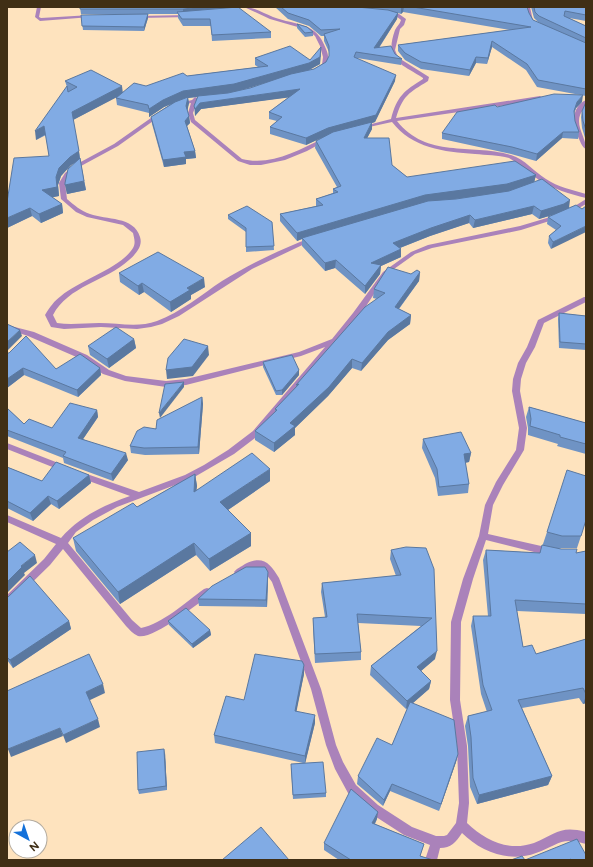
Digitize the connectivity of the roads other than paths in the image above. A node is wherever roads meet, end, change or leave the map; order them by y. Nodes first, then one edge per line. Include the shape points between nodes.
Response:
1 (39, 7) edge
2 (528, 7) edge
3 (247, 9) edge
4 (381, 14) edge
5 (197, 15) edge
6 (99, 16) edge
7 (132, 16) edge
8 (535, 24) edge
9 (309, 73) edge
10 (212, 97) edge
11 (547, 97) edge
12 (195, 99) junction
13 (585, 100) edge
14 (175, 105) edge
15 (164, 112) edge
16 (393, 120) junction
17 (358, 129) edge
18 (330, 137) edge
19 (586, 146) edge
20 (544, 180) junction
21 (537, 186) edge
22 (586, 196) edge
23 (586, 201) edge
24 (319, 236) edge
25 (586, 299) edge
26 (7, 327) edge
27 (335, 340) junction
28 (7, 446) edge
29 (137, 495) junction
30 (7, 518) edge
31 (483, 536) junction
32 (63, 542) junction
33 (558, 554) edge
34 (230, 577) edge
35 (215, 587) edge
36 (7, 601) edge
37 (461, 825) junction
38 (586, 838) edge
39 (436, 842) junction
40 (432, 860) edge

1 - 6 street via 37,17 40,20
2 - 8 street
3 - 9 street via 315,32 324,48 326,60 324,65
4 - 16 street via 397,15 404,19 398,29 393,50 395,56 426,77 426,80 401,96
5 - 7 street
10 - 12 street
11 - 16 street
12 - 14 street
12 - 18 street via 190,111 193,121 245,162 269,162 300,152
13 - 19 street via 575,120
15 - 24 street via 116,145 79,165 67,174 62,183 64,199 77,211 128,225 138,236 138,244 117,266 62,298 51,308 49,315 54,325 151,325 175,315 277,253
16 - 17 street
16 - 20 street via 406,134 424,143 452,150 510,156
20 - 21 street
20 - 22 street
23 - 27 street via 565,214 540,223 458,239 413,253 385,273
25 - 31 street via 541,322 532,347 522,363 516,391 524,428 520,450 498,484 489,505
26 - 27 street via 84,357 106,372 125,378 166,384 186,382 301,354
27 - 29 street via 256,433 207,467 170,484
28 - 29 street
29 - 32 street via 90,518 73,530
30 - 32 street
31 - 33 street
31 - 37 street via 456,622 455,700 462,746 464,803
32 - 35 street via 129,623 140,632 159,625
32 - 36 street via 30,580
34 - 39 street via 255,564 268,567 276,581 316,689 331,745 351,787 374,810 408,831
37 - 38 street via 490,848 505,851 523,852 569,833
37 - 39 street via 451,839
39 - 40 street

